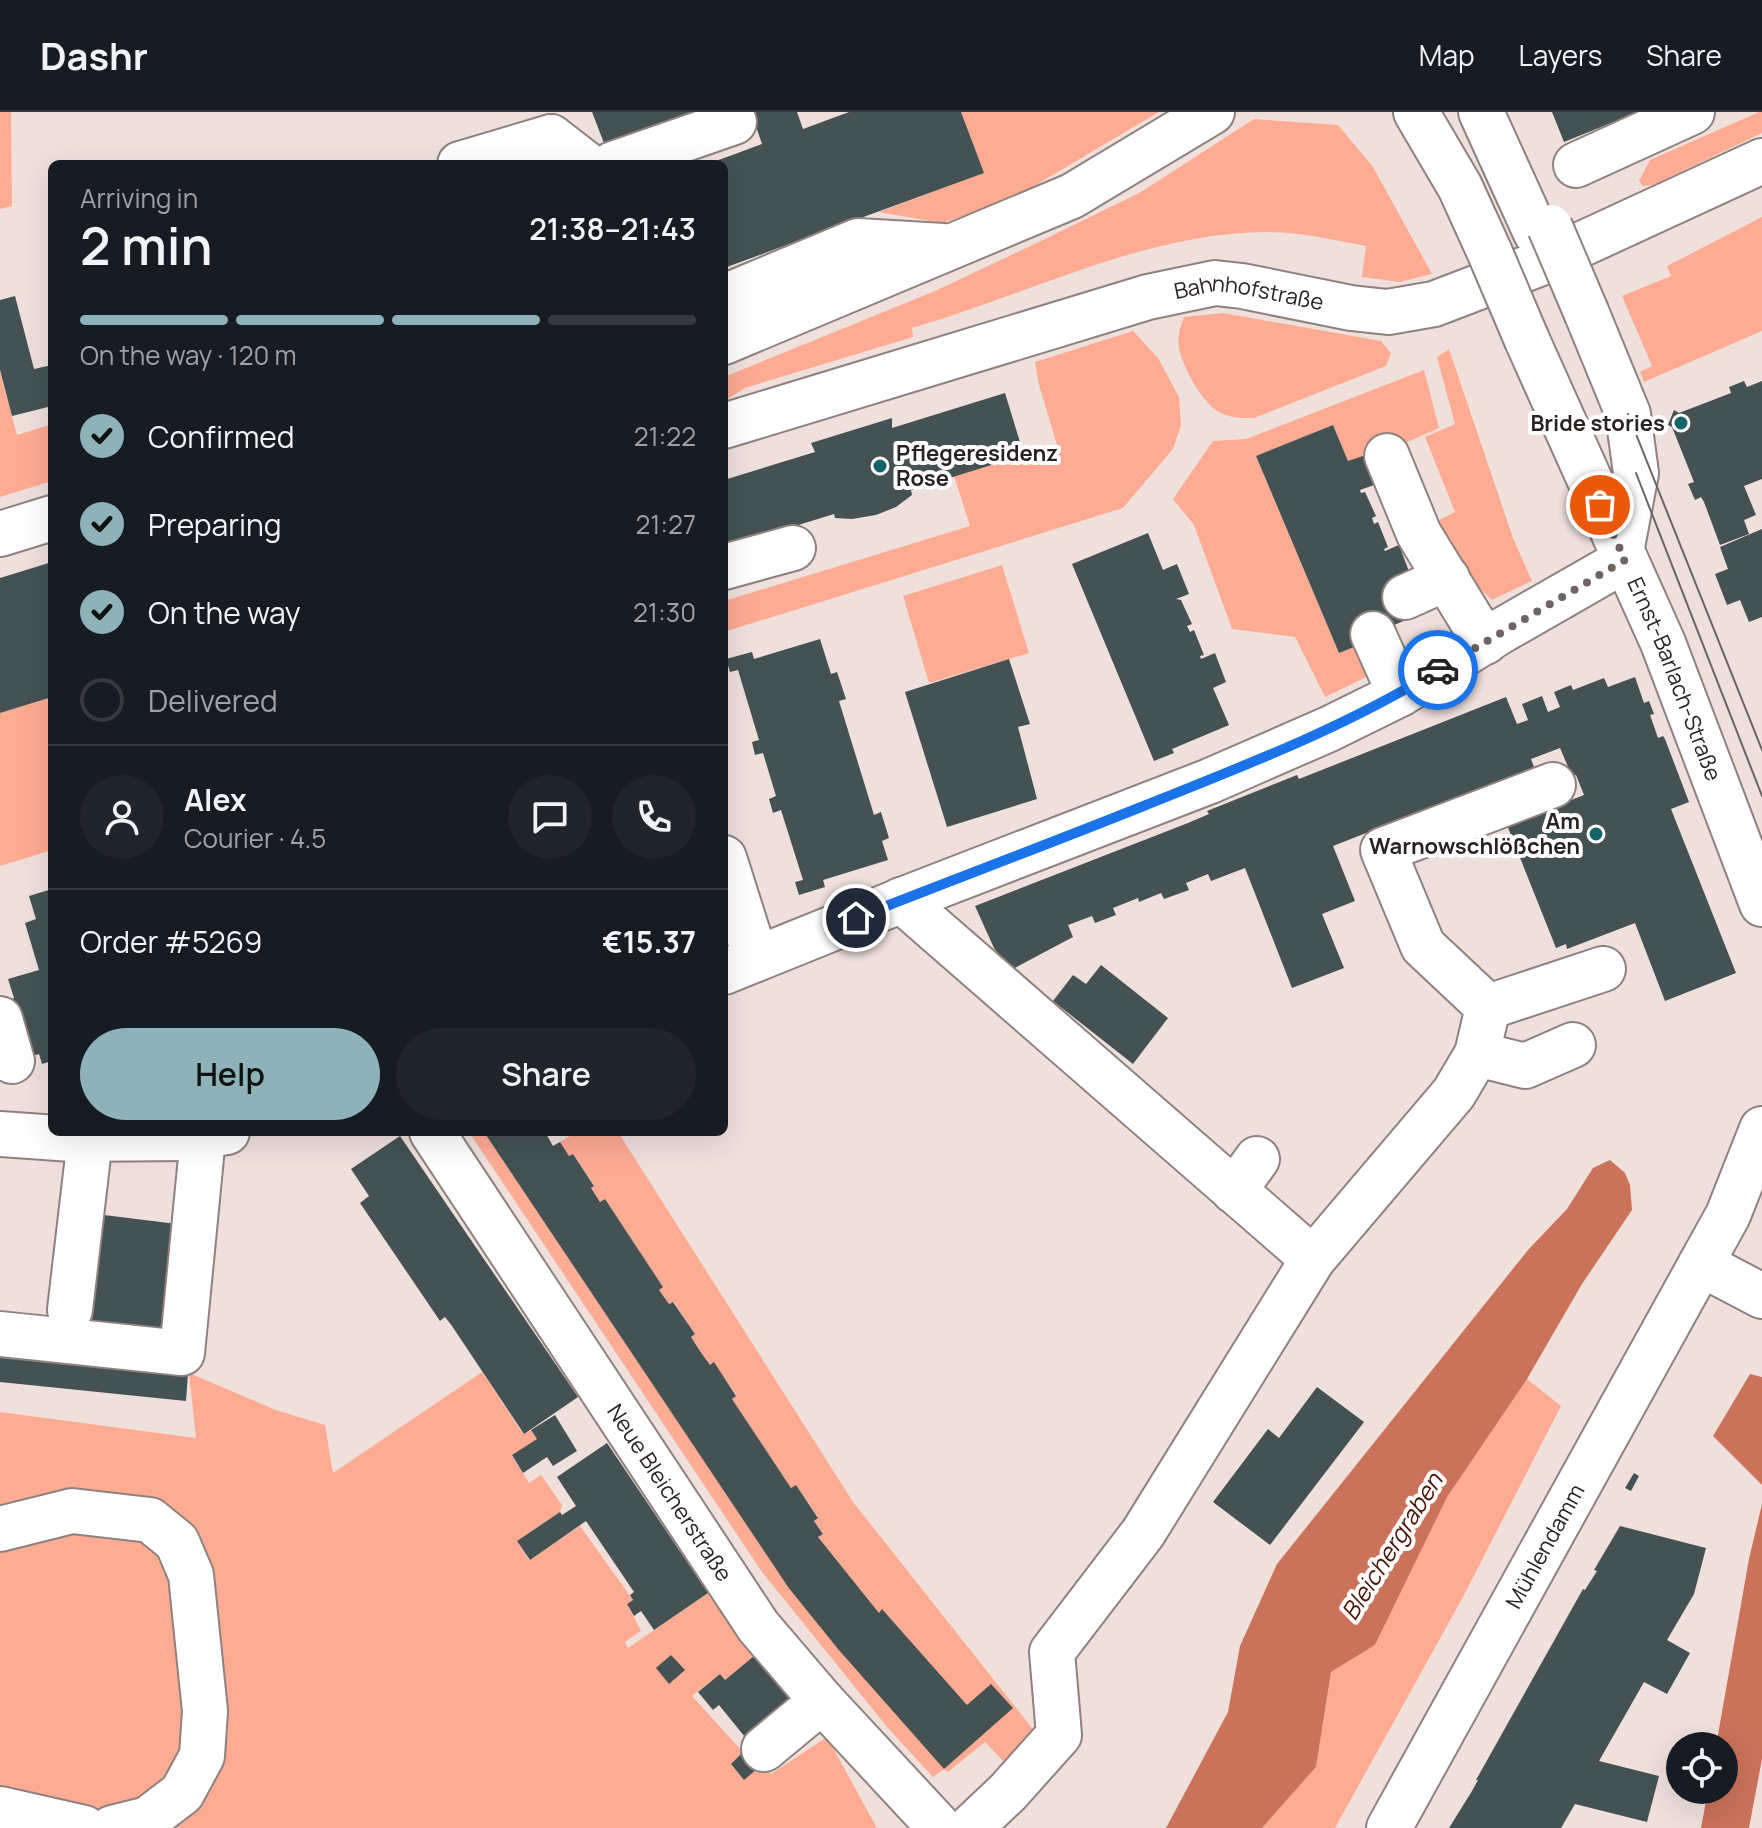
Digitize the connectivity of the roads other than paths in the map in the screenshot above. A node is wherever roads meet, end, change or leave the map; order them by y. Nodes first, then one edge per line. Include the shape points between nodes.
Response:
1 (1212, 112) edge
2 (1416, 112) edge
3 (1481, 112) edge
4 (1498, 112) edge
5 (1692, 112) edge
6 (734, 122) dead end
7 (546, 124) edge
8 (469, 160) edge
9 (582, 160) edge
10 (625, 160) edge
11 (1762, 161) edge
12 (1576, 165) dead end
13 (1543, 230) junction
14 (953, 247) junction
15 (728, 295) edge
16 (728, 340) edge
17 (728, 425) edge
18 (1387, 456) dead end
19 (48, 519) edge
20 (0, 534) edge
21 (793, 548) dead end
22 (1623, 556) junction
23 (728, 566) edge
24 (1447, 578) junction
25 (1405, 597) dead end
26 (1373, 634) dead end
27 (1485, 642) junction
28 (1400, 694) junction
29 (1553, 785) dead end
30 (728, 885) edge
31 (901, 900) junction
32 (1762, 904) edge
33 (740, 966) edge
34 (1603, 969) dead end
35 (1488, 1007) junction
36 (0, 1019) edge
37 (1573, 1045) dead end
38 (1477, 1054) junction
39 (12, 1061) dead end
40 (1762, 1129) edge
41 (0, 1134) edge
42 (165, 1136) edge
43 (215, 1136) edge
44 (435, 1136) edge
45 (90, 1139) junction
46 (1313, 1259) junction
47 (1701, 1264) junction
48 (1762, 1296) edge
49 (70, 1310) dead end
50 (0, 1334) edge
51 (0, 1529) edge
52 (822, 1701) junction
53 (764, 1749) dead end
54 (0, 1809) edge
55 (84, 1828) edge
56 (112, 1828) edge
57 (940, 1828) edge
58 (970, 1828) edge
59 (1389, 1828) edge

1 - 14 street via 1072,196
2 - 22 street, Ernst-Barlach-Straße, bridge via 1460,187
3 - 13 street
4 - 13 street
5 - 12 street
6 - 10 street
7 - 8 street
7 - 9 street
11 - 17 street, Bahnhofstraße via 1541,263 1434,304 1388,312 1215,283 1148,297
13 - 22 street, bridge via 1628,414 1636,473
14 - 15 street via 858,241
14 - 16 street
18 - 24 street via 1419,534
19 - 20 street
21 - 23 street
22 - 27 street
22 - 32 street, Ernst-Barlach-Straße via 1663,643
24 - 25 street
24 - 27 street
26 - 28 street
27 - 28 street
28 - 31 street via 1210,781
29 - 35 street via 1383,850 1423,946
30 - 33 street
31 - 33 street
31 - 46 street via 1245,1175
34 - 35 street
35 - 38 street
36 - 39 street
37 - 38 street via 1525,1066
38 - 46 street via 1454,1093
40 - 47 street via 1728,1215
41 - 45 street
42 - 45 street
43 - 50 street via 182,1353
44 - 52 street, Neue Bleicherstraße via 758,1626
45 - 49 street
46 - 58 street via 1143,1533 1052,1652 1059,1735
47 - 48 street
47 - 59 street, Mühlendamm
51 - 56 street via 72,1511 150,1520 177,1542 191,1575 205,1711 202,1756 182,1793 148,1819
52 - 53 street
52 - 57 street, Neue Bleicherstraße
54 - 55 street

